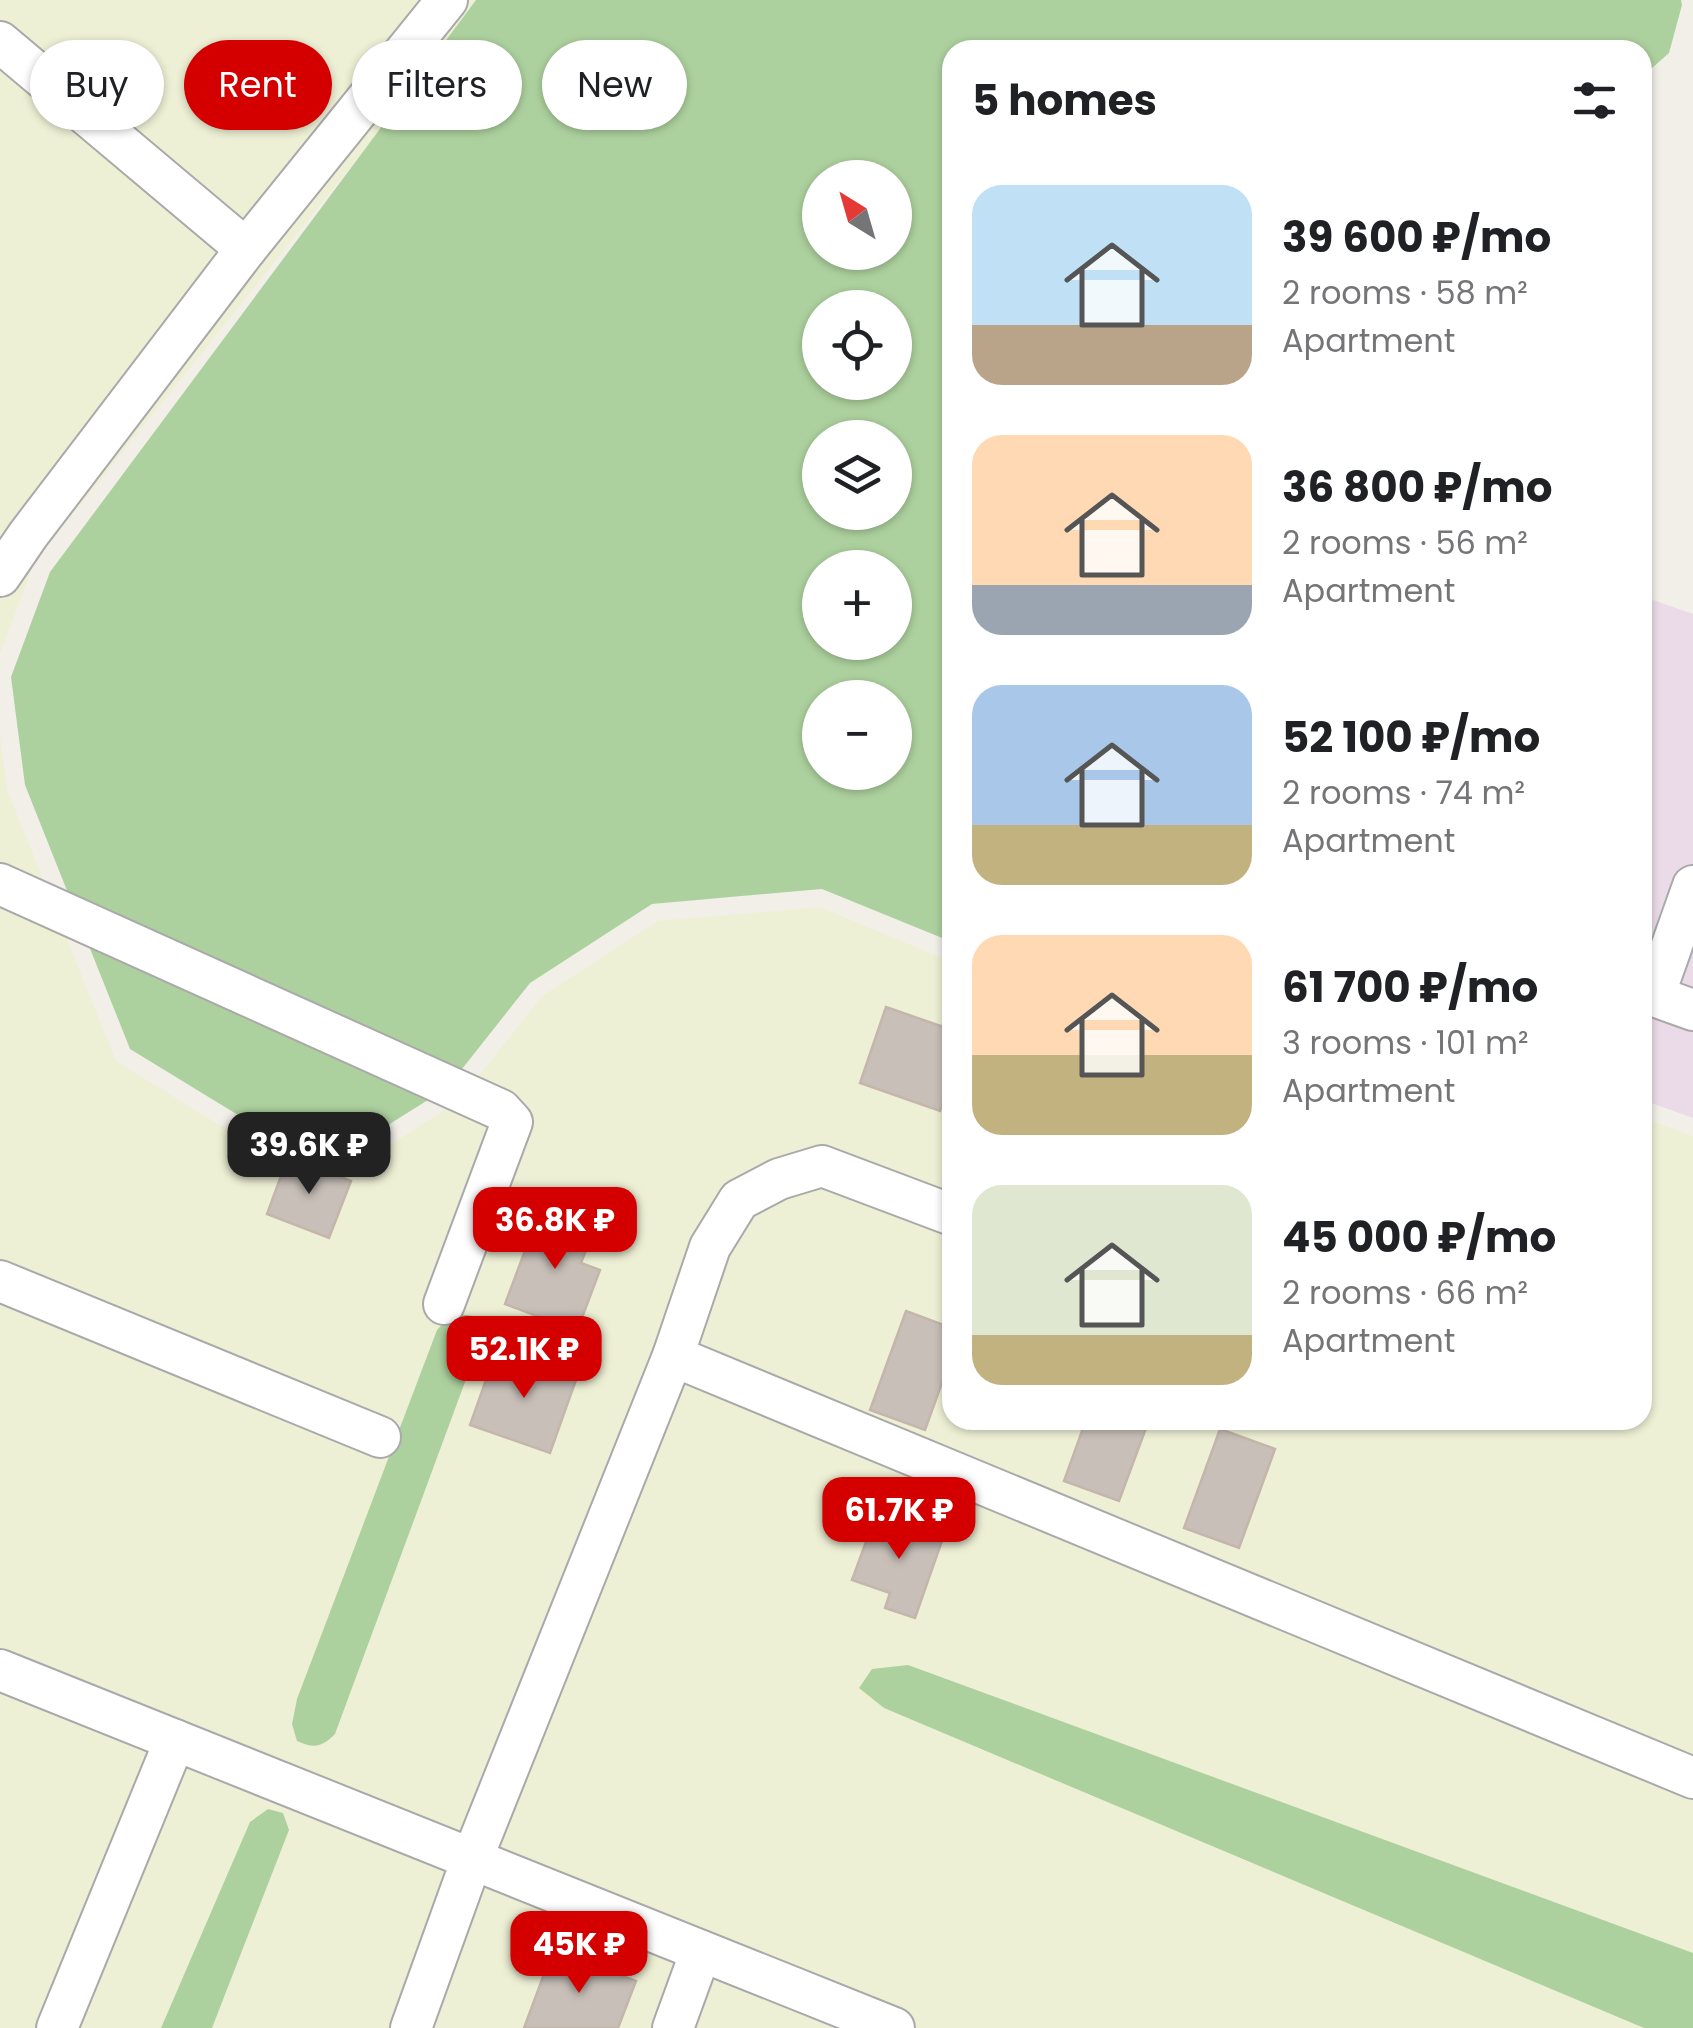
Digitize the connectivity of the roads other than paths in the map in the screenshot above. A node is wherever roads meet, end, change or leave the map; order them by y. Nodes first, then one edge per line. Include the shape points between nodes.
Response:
1 (447, 0) edge
2 (0, 42) edge
3 (246, 249) junction
4 (0, 576) edge
5 (0, 884) edge
6 (1693, 886) edge
7 (1693, 1010) edge
8 (942, 1211) edge
9 (0, 1282) edge
10 (444, 1304) dead end
11 (672, 1356) junction
12 (380, 1437) dead end
13 (0, 1670) edge
14 (175, 1740) junction
15 (1693, 1778) edge
16 (472, 1859) junction
17 (701, 1951) junction
18 (57, 2028) edge
19 (411, 2028) edge
20 (673, 2028) edge
21 (894, 2028) edge

1 - 3 lane
2 - 3 lane
3 - 4 lane
5 - 10 lane via 501,1110 512,1122
6 - 7 lane via 1654,996
8 - 11 lane via 822,1166 739,1200 710,1247
9 - 12 lane
11 - 15 lane
11 - 16 lane
13 - 14 lane
14 - 16 lane
14 - 18 lane
16 - 17 lane
16 - 19 lane
17 - 20 lane
17 - 21 lane

